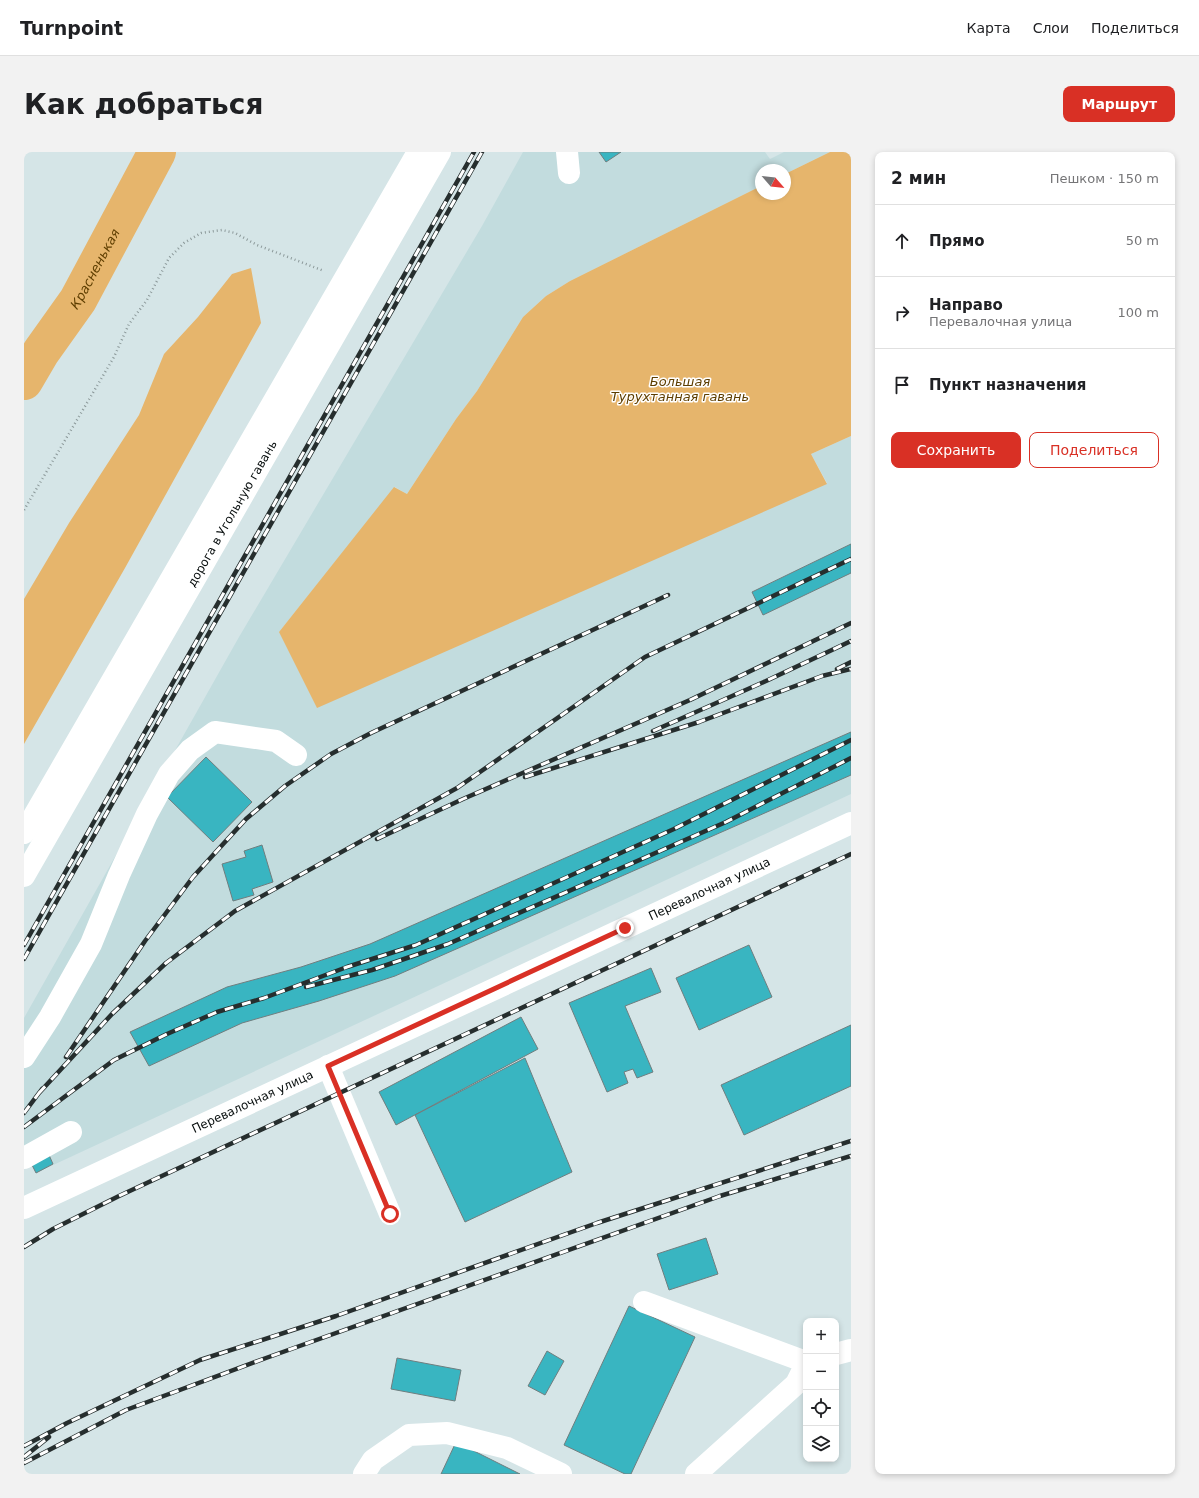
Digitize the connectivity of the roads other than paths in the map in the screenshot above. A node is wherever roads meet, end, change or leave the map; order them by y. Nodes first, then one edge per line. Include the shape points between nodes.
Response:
1 (418, 152) edge
2 (440, 152) edge
3 (567, 152) edge
4 (569, 173) dead end
5 (296, 755) dead end
6 (851, 823) edge
7 (24, 833) edge
8 (24, 876) edge
9 (24, 1056) edge
10 (328, 1066) junction
11 (71, 1132) dead end
12 (24, 1158) edge
13 (24, 1208) edge
14 (390, 1214) dead end
15 (644, 1302) dead end
16 (851, 1350) edge
17 (839, 1353) edge
18 (803, 1362) edge
19 (803, 1369) edge
20 (364, 1474) edge
21 (561, 1474) edge
22 (696, 1474) edge

1 - 7 street, дорога в Угольную гавань
2 - 8 street, дорога в Угольную гавань
3 - 4 street
5 - 9 street via 276,741 215,732 190,750 169,774 147,814 119,875 92,944
6 - 10 street, Перевалочная улица
10 - 13 street, Перевалочная улица
10 - 14 street
11 - 12 street
15 - 18 street
16 - 17 street
19 - 22 street via 796,1384
20 - 21 street via 373,1460 409,1435 448,1433 507,1448

